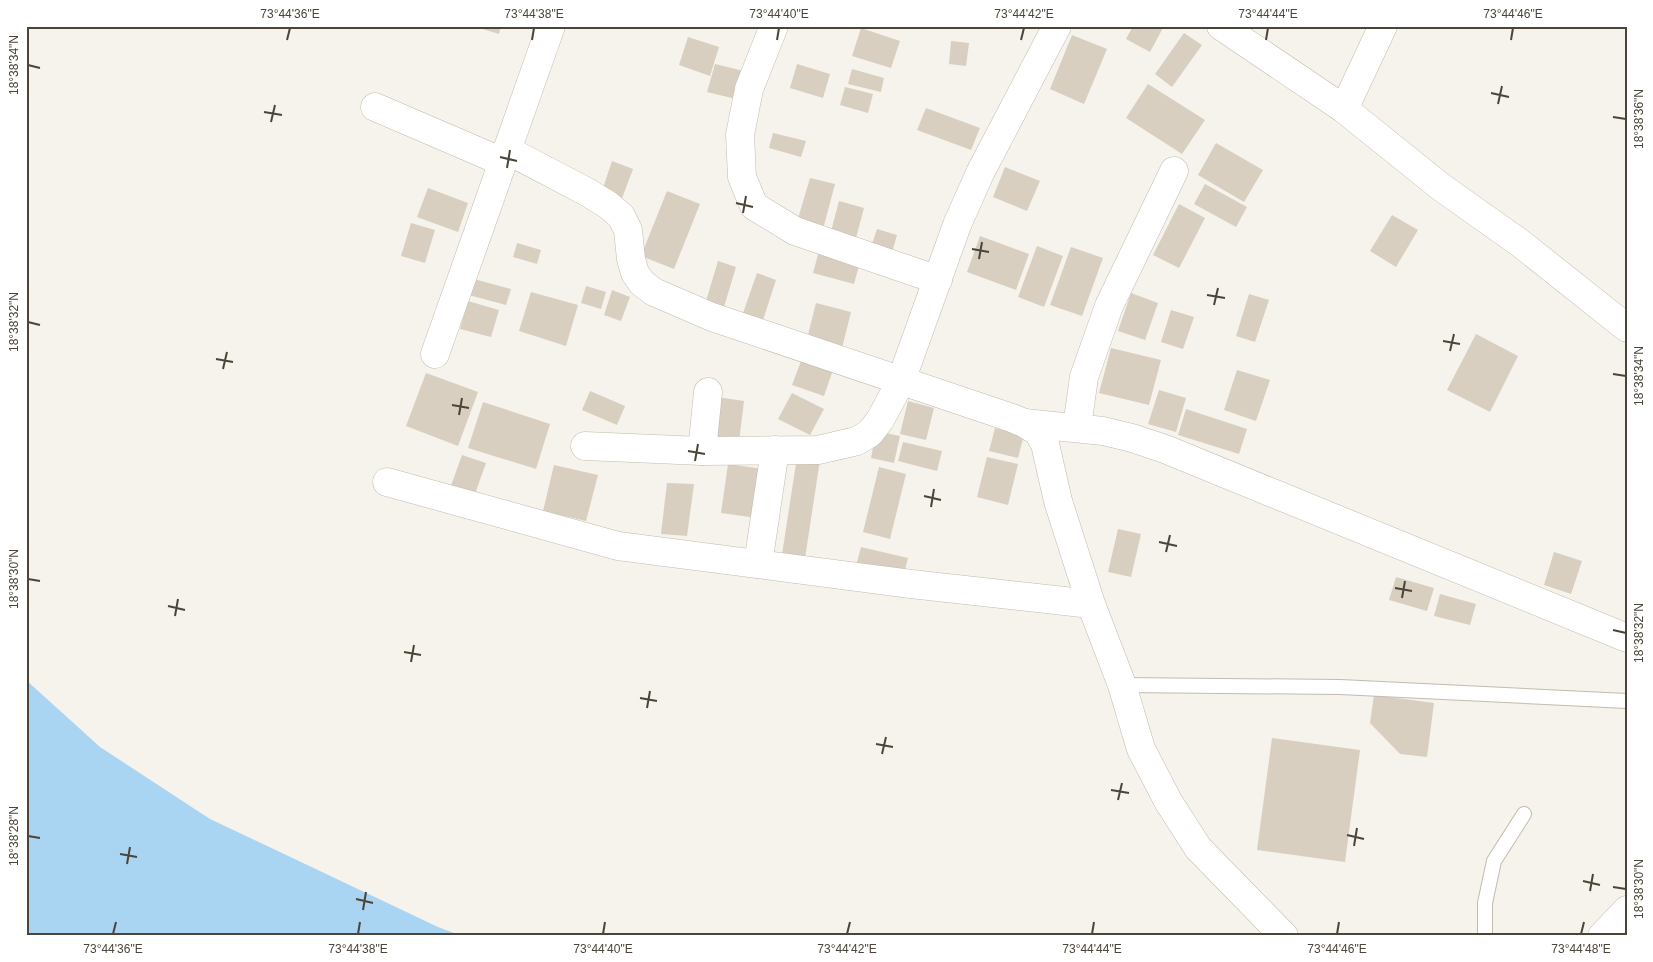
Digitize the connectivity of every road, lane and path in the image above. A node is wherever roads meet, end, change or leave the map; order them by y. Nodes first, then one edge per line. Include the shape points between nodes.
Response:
1 (551, 26) edge
2 (774, 26) edge
3 (1057, 26) edge
4 (1221, 26) edge
5 (1383, 26) edge
6 (375, 107) dead end
7 (1344, 109) junction
8 (505, 156) junction
9 (1174, 171) dead end
10 (938, 280) junction
11 (1627, 328) edge
12 (435, 354) dead end
13 (901, 381) junction
14 (708, 392) dead end
15 (1024, 423) junction
16 (1077, 427) junction
17 (585, 446) dead end
18 (775, 450) junction
19 (702, 451) junction
20 (387, 482) dead end
21 (758, 564) junction
22 (1091, 604) junction
23 (1627, 638) edge
24 (1122, 685) junction
25 (1627, 701) edge
26 (1524, 814) dead end
27 (1627, 910) edge
28 (1284, 936) edge
29 (1485, 936) edge
30 (1602, 936) edge

1 - 8 street
2 - 10 street via 749,89 740,134 742,178 754,206 795,231
3 - 10 street via 980,173
4 - 7 street
5 - 7 street
6 - 8 street
7 - 11 street
8 - 12 street
8 - 13 street via 587,192 621,216 628,230 635,273 654,292 712,317
9 - 16 street via 1109,306 1084,377
10 - 13 street
13 - 15 street
13 - 18 street via 880,420 857,442 818,450
14 - 19 street
15 - 16 street
15 - 22 street via 1038,432 1045,444 1058,501
16 - 23 street via 1165,449
17 - 19 street
18 - 19 street
18 - 21 street
20 - 21 street via 618,546
21 - 22 street
22 - 24 street
24 - 25 lane via 1340,687
24 - 28 street via 1141,749 1168,801 1198,848
26 - 29 lane via 1494,862 1485,903
27 - 30 street

